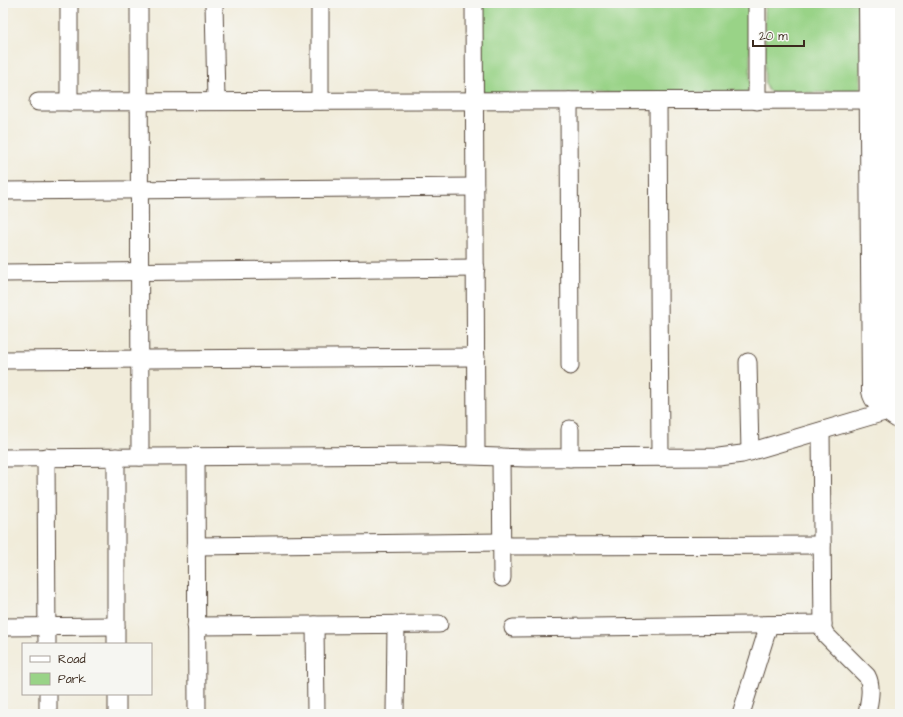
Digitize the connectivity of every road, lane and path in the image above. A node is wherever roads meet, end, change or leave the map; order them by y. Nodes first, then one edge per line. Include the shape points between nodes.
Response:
1 (69, 3) edge
2 (139, 3) edge
3 (214, 3) edge
4 (320, 3) edge
5 (474, 3) edge
6 (757, 3) edge
7 (870, 3) edge
8 (886, 3) edge
9 (879, 100) junction
10 (216, 101) junction
11 (320, 101) junction
12 (475, 101) junction
13 (569, 101) junction
14 (658, 101) junction
15 (757, 101) junction
16 (38, 102) dead end
17 (69, 102) junction
18 (139, 102) junction
19 (475, 187) junction
20 (139, 190) junction
21 (3, 191) edge
22 (476, 268) junction
23 (140, 270) junction
24 (3, 272) edge
25 (476, 356) junction
26 (140, 359) junction
27 (3, 360) edge
28 (748, 362) dead end
29 (570, 366) dead end
30 (897, 409) edge
31 (570, 429) dead end
32 (821, 431) junction
33 (750, 452) junction
34 (476, 455) junction
35 (196, 456) junction
36 (46, 457) junction
37 (116, 457) junction
38 (140, 457) junction
39 (502, 457) junction
40 (660, 457) junction
41 (3, 458) edge
42 (570, 458) junction
43 (502, 544) junction
44 (822, 545) junction
45 (196, 546) junction
46 (502, 578) dead end
47 (396, 624) junction
48 (439, 624) dead end
49 (823, 624) junction
50 (315, 625) junction
51 (769, 625) junction
52 (116, 626) junction
53 (196, 626) junction
54 (3, 627) edge
55 (47, 627) junction
56 (513, 628) dead end
57 (47, 643) edge
58 (116, 643) edge
59 (48, 695) edge
60 (117, 695) edge
61 (48, 714) edge
62 (117, 714) edge
63 (197, 714) edge
64 (316, 714) edge
65 (395, 714) edge
66 (741, 714) edge
67 (867, 714) edge

1 - 17 street
2 - 18 street
3 - 10 street
4 - 11 street
5 - 12 street
6 - 15 street
7 - 9 street
8 - 9 street
9 - 15 street
9 - 30 street via 873,391 878,402
10 - 11 street
10 - 18 street
11 - 12 street
12 - 13 street
12 - 19 street
13 - 14 street
13 - 29 street
14 - 15 street
14 - 40 street
16 - 17 street
17 - 18 street
18 - 20 street
19 - 20 street
19 - 22 street
20 - 21 street
20 - 23 street
22 - 23 street
22 - 25 street
23 - 24 street
23 - 26 street
25 - 26 street
25 - 34 street
26 - 27 street
26 - 38 street
28 - 33 street
30 - 32 street
31 - 42 street
32 - 33 street
32 - 44 street
33 - 40 street via 732,456
34 - 35 street
34 - 39 street
35 - 38 street
35 - 45 street
36 - 37 street
36 - 41 street
36 - 55 street
37 - 38 street
37 - 52 street
39 - 42 street
39 - 43 street
40 - 42 street
43 - 44 street
43 - 45 street
43 - 46 street
44 - 49 street
45 - 53 street
47 - 48 street
47 - 50 street
47 - 65 street
49 - 51 street
49 - 67 street via 826,635 870,681
50 - 53 street
50 - 64 street
51 - 56 street
51 - 66 street
52 - 55 street
52 - 58 street
53 - 63 street
54 - 55 street
55 - 57 street
59 - 61 street
60 - 62 street

